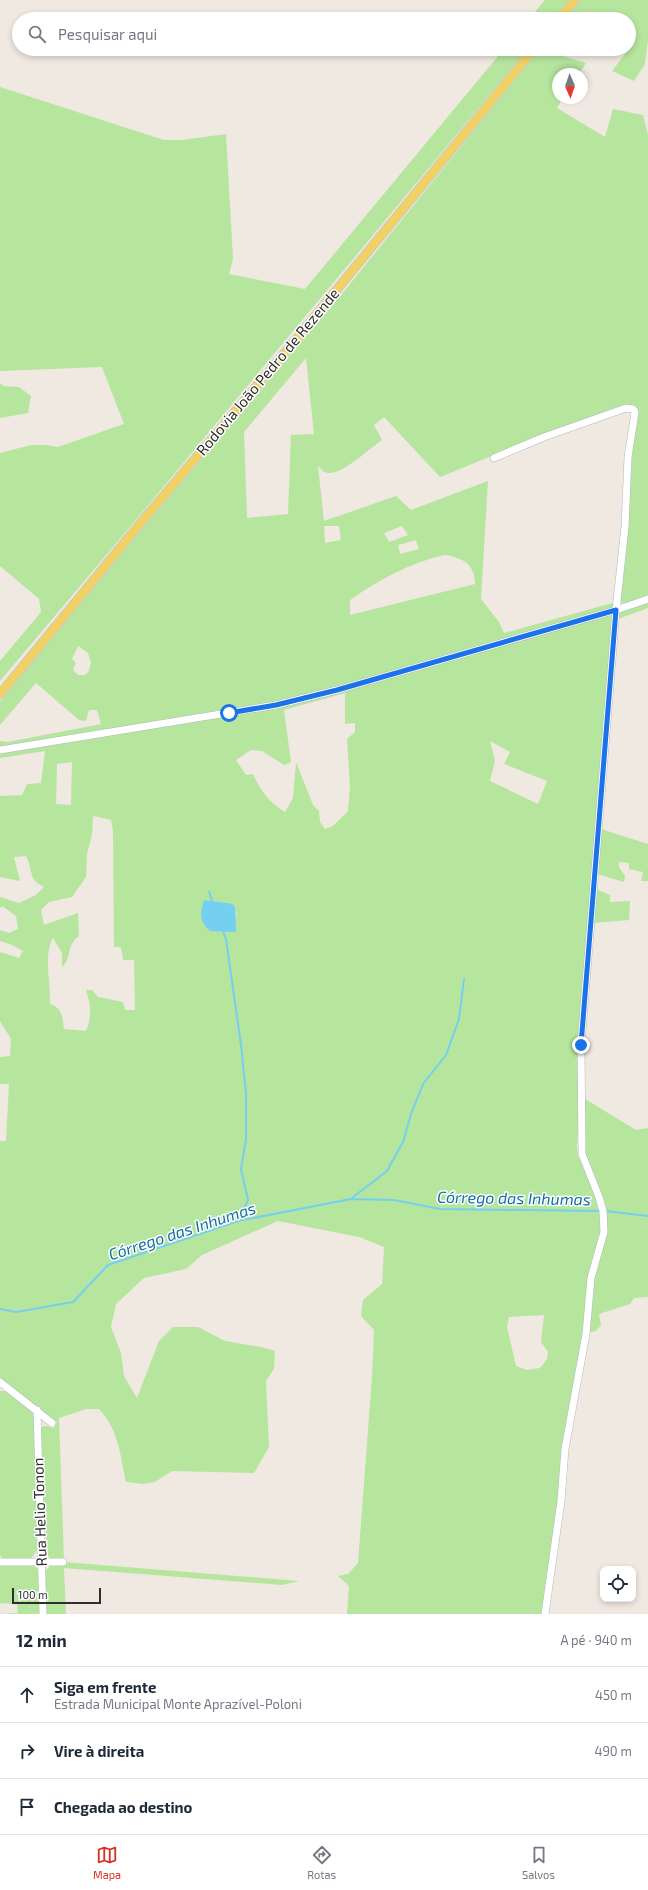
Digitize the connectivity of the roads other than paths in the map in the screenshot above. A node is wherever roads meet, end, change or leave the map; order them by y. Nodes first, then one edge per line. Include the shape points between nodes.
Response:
1 (575, 0) edge
2 (565, 12) edge
3 (528, 56) edge
4 (494, 458) dead end
5 (648, 599) edge
6 (616, 610) junction
7 (0, 694) edge
8 (0, 750) edge
9 (0, 1382) edge
10 (38, 1410) junction
11 (52, 1423) dead end
12 (0, 1562) edge
13 (42, 1562) junction
14 (63, 1562) dead end
15 (43, 1614) edge
16 (545, 1614) edge

1 - 2 main road
3 - 7 main road, Rodovia João Pedro de Rezende via 294,343
4 - 6 street via 626,408 634,410
5 - 6 street
6 - 8 street via 276,705
6 - 16 street via 581,1045 582,1154 603,1211 604,1232 591,1278 586,1334 565,1449 561,1501
9 - 10 street
10 - 11 street
10 - 13 street, Rua Helio Tonon
12 - 13 street
13 - 14 street
13 - 15 street, Rua Helio Tonon

